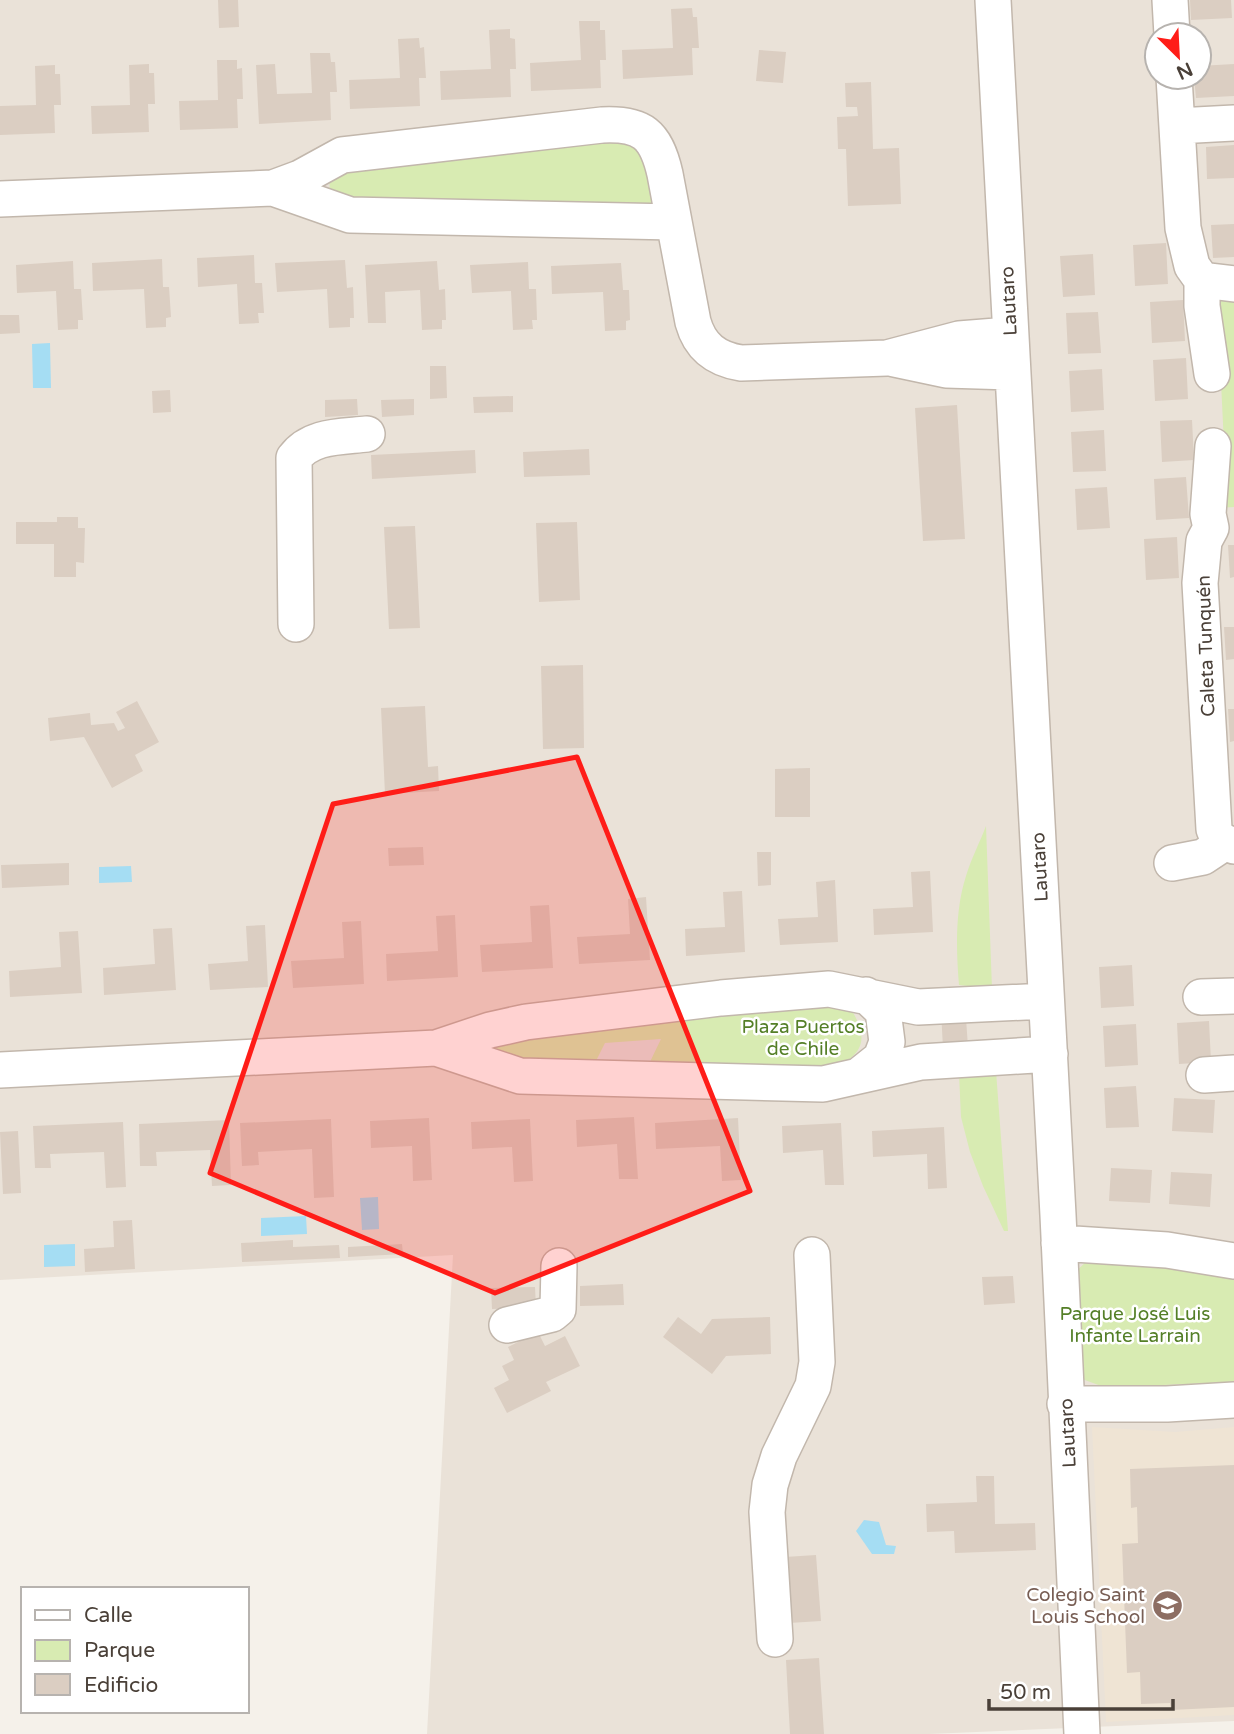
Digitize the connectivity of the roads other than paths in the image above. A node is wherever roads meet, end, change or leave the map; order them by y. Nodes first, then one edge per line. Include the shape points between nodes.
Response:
1 (993, 0) edge
2 (1170, 0) edge
3 (1171, 21) edge
4 (1175, 91) edge
5 (1234, 123) edge
6 (1177, 126) junction
7 (326, 164) junction
8 (273, 188) junction
9 (0, 199) edge
10 (329, 209) junction
11 (674, 222) junction
12 (1218, 282) edge
13 (1009, 335) junction
14 (887, 358) junction
15 (1011, 372) junction
16 (1212, 374) dead end
17 (367, 433) dead end
18 (1213, 446) dead end
19 (1223, 525) edge
20 (296, 624) dead end
21 (1220, 686) edge
22 (1229, 845) edge
23 (1172, 863) dead end
24 (866, 995) junction
25 (1046, 1001) junction
26 (436, 1048) junction
27 (1050, 1054) junction
28 (0, 1070) edge
29 (861, 1074) junction
30 (1059, 1244) junction
31 (812, 1255) dead end
32 (1234, 1261) edge
33 (559, 1266) dead end
34 (507, 1325) dead end
35 (1234, 1400) edge
36 (1065, 1404) junction
37 (775, 1639) dead end
38 (1082, 1734) edge

1 - 13 street, Lautaro
2 - 3 street
4 - 6 street
5 - 6 street
6 - 12 street via 1186,245 1192,266
7 - 8 street
7 - 10 street via 322,186
7 - 11 street via 351,154 625,125 644,131 658,150
8 - 9 street
8 - 10 street
10 - 11 street via 350,215
11 - 14 street via 696,333 719,358 741,363
12 - 16 street via 1202,306
13 - 14 street via 959,339
13 - 15 street, Lautaro
14 - 15 street via 946,369
15 - 25 street, Lautaro
17 - 20 street via 317,440 294,458
18 - 19 street, Caleta Tunquén via 1208,514
19 - 21 street, Caleta Tunquén via 1204,541 1200,583
21 - 22 street, Caleta Tunquén via 1214,829 1218,839
22 - 23 street via 1203,857
24 - 25 street via 918,1007
24 - 26 street via 829,989 526,1022
24 - 29 street via 883,1011 887,1042 881,1058
25 - 27 street, Lautaro
26 - 28 street
26 - 29 street via 520,1076 822,1084
27 - 29 street via 921,1062
27 - 30 street, Lautaro
30 - 32 street via 1167,1250
30 - 36 street, Lautaro
31 - 37 street via 817,1362 813,1386 779,1456 767,1512
33 - 34 street via 558,1308 552,1314
35 - 36 street
36 - 38 street, Lautaro

